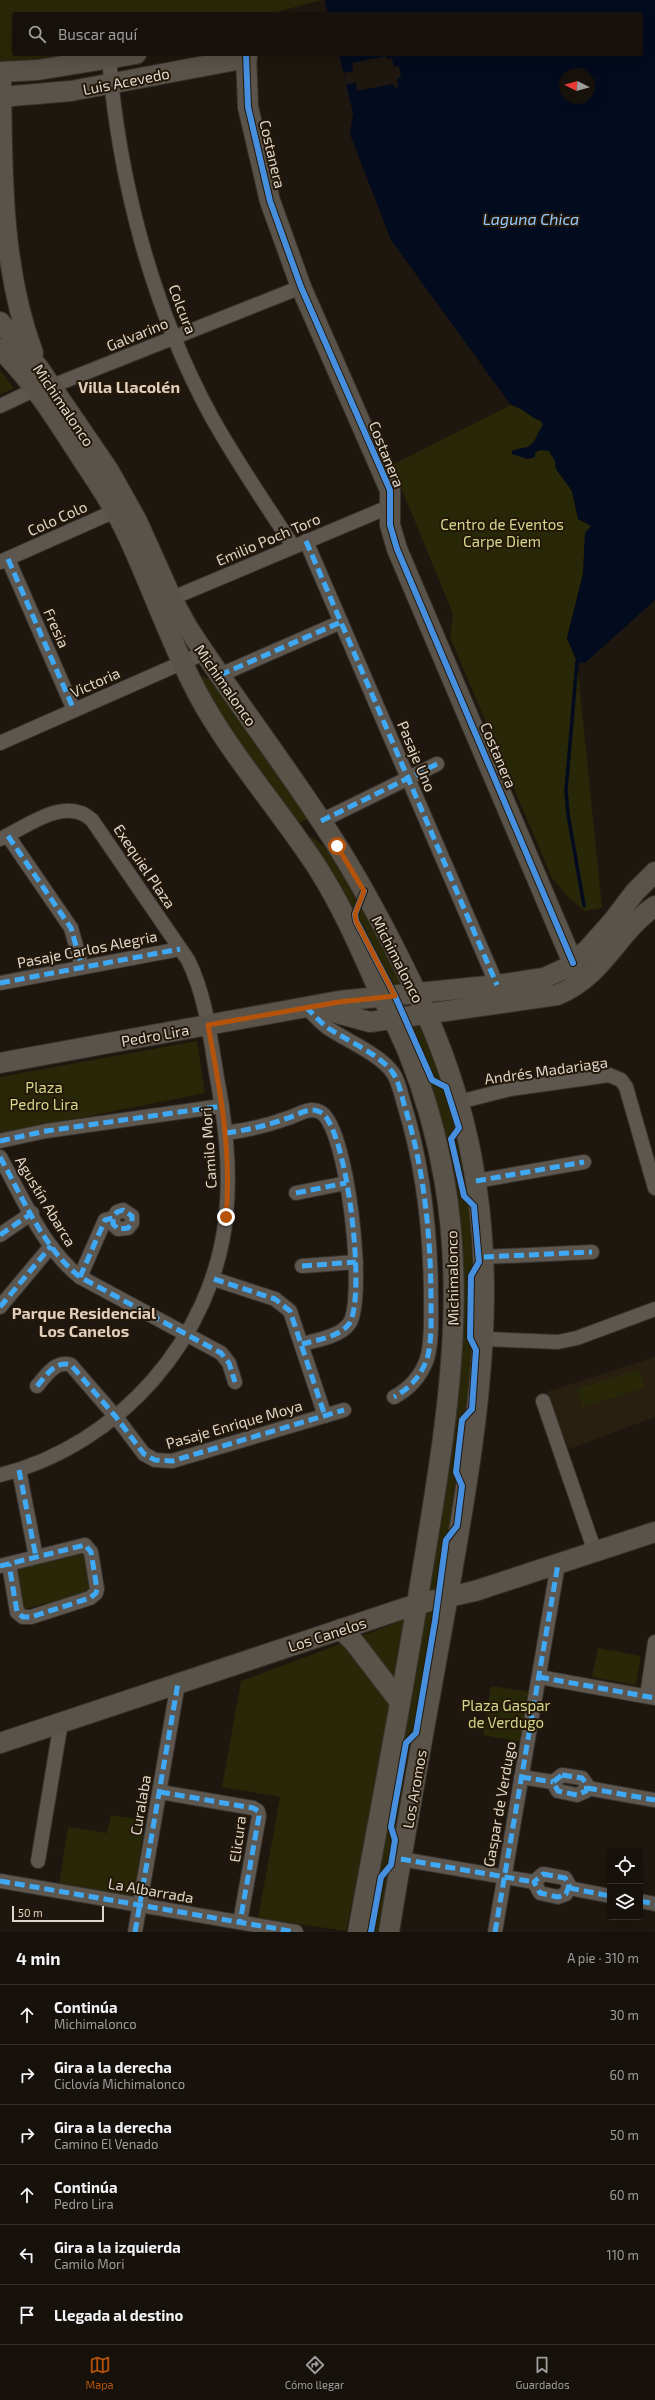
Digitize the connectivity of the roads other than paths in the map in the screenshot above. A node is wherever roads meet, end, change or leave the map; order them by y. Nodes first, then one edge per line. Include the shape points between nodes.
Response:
1 (122, 56) edge
2 (247, 56) edge
3 (109, 58) junction
4 (0, 72) edge
5 (111, 84) junction
6 (0, 97) edge
7 (302, 287) junction
8 (16, 291) junction
9 (0, 313) edge
10 (0, 322) edge
11 (176, 337) junction
12 (0, 349) edge
13 (38, 367) junction
14 (44, 388) junction
15 (0, 406) edge
16 (392, 506) junction
17 (122, 508) junction
18 (306, 540) junction
19 (293, 546) junction
20 (4, 561) edge
21 (165, 601) junction
22 (341, 622) junction
23 (204, 653) junction
24 (183, 663) junction
25 (220, 674) junction
26 (74, 710) junction
27 (0, 743) edge
28 (437, 764) dead end
29 (408, 778) junction
30 (321, 821) junction
31 (4, 837) edge
32 (655, 873) edge
33 (655, 906) edge
34 (180, 948) junction
35 (573, 962) junction
36 (82, 967) junction
37 (0, 983) edge
38 (497, 985) junction
39 (416, 994) junction
40 (383, 998) junction
41 (308, 1007) junction
42 (426, 1014) junction
43 (393, 1019) junction
44 (208, 1025) junction
45 (0, 1063) edge
46 (458, 1102) junction
47 (222, 1106) junction
48 (226, 1133) junction
49 (0, 1141) edge
50 (0, 1157) edge
51 (584, 1162) dead end
52 (476, 1180) junction
53 (346, 1183) junction
54 (655, 1188) edge
55 (296, 1193) dead end
56 (32, 1213) junction
57 (113, 1218) dead end
58 (0, 1235) edge
59 (51, 1246) junction
60 (592, 1252) dead end
61 (484, 1257) junction
62 (356, 1262) junction
63 (302, 1266) dead end
64 (80, 1277) junction
65 (214, 1279) junction
66 (0, 1307) edge
67 (655, 1309) edge
68 (187, 1334) junction
69 (484, 1339) junction
70 (302, 1344) junction
71 (235, 1382) dead end
72 (37, 1386) dead end
73 (394, 1397) dead end
74 (543, 1401) dead end
75 (344, 1410) dead end
76 (325, 1416) junction
77 (116, 1417) junction
78 (19, 1470) junction
79 (0, 1475) edge
80 (655, 1532) edge
81 (595, 1552) junction
82 (36, 1558) junction
83 (558, 1564) junction
84 (4, 1565) edge
85 (448, 1598) junction
86 (417, 1604) junction
87 (341, 1629) junction
88 (655, 1642) edge
89 (539, 1677) junction
90 (178, 1683) junction
91 (651, 1697) edge
92 (400, 1702) junction
93 (61, 1722) junction
94 (0, 1743) edge
95 (521, 1777) junction
96 (160, 1792) junction
97 (655, 1800) edge
98 (401, 1859) junction
99 (38, 1861) dead end
100 (504, 1877) junction
101 (368, 1880) junction
102 (0, 1881) edge
103 (534, 1882) junction
104 (397, 1885) junction
105 (569, 1888) junction
106 (607, 1895) edge
107 (643, 1902) edge
108 (655, 1904) edge
109 (140, 1905) junction
110 (240, 1922) junction
111 (135, 1932) edge
112 (296, 1932) edge
113 (358, 1932) edge
114 (389, 1932) edge
115 (495, 1932) edge

1 - 3 main road, Luis Acevedo
2 - 5 main road, Luis Acevedo
2 - 7 main road, Costanera via 248,107 270,201
3 - 4 main road, Luis Acevedo via 38,70
3 - 5 street, Colcura
4 - 6 main road
5 - 6 main road, Luis Acevedo via 45,94
5 - 11 street, Colcura via 117,131 130,194 150,266
6 - 8 main road via 5,203
7 - 11 street, Galvarino
7 - 16 main road, Costanera via 390,490
8 - 9 main road via 10,304
8 - 13 main road
10 - 13 main road, Michimalonco
11 - 14 street, Galvarino
11 - 19 street, Colcura via 198,389 229,448
12 - 14 main road, Michimalonco
13 - 14 main road, Michimalonco
14 - 15 street, Galvarino
14 - 17 main road, Michimalonco
16 - 18 street, Emilio Poch Toro
16 - 35 main road, Costanera via 390,525 397,549
17 - 20 street, Colo Colo
17 - 21 main road, Michimalonco
18 - 19 street, Emilio Poch Toro
18 - 22 street, Pasaje Uno
19 - 21 street, Emilio Poch Toro
20 - 26 street, Fresia
21 - 23 main road, Michimalonco
21 - 24 main road, Michimalonco
22 - 25 street
22 - 29 street, Pasaje Uno
23 - 24 street, Victoria
23 - 25 main road, Michimalonco
24 - 26 street, Victoria
24 - 40 main road, Michimalonco via 212,718 327,884
25 - 30 main road, Michimalonco
26 - 27 street, Victoria
28 - 29 street
29 - 30 street
29 - 38 street, Pasaje Uno
30 - 39 main road, Michimalonco via 364,891
31 - 34 street, Exequiel Plaza via 64,810 78,810 88,816
31 - 36 street via 71,928
32 - 35 main road, Pedro Lira via 635,892 599,938
33 - 42 main road via 640,918 596,970 567,991 538,999
34 - 36 street, Pasaje Carlos Alegria
34 - 44 street, Exequiel Plaza via 194,972
35 - 38 main road, Pedro Lira via 558,973 544,978
36 - 37 street, Pasaje Carlos Alegria
38 - 39 main road, Pedro Lira
39 - 40 main road, Pedro Lira
39 - 42 main road, Michimalonco
40 - 41 main road, Pedro Lira
40 - 43 main road, Michimalonco
41 - 43 main road via 364,1022
41 - 44 main road, Pedro Lira
41 - 73 street via 328,1027 381,1061 392,1072 413,1138 429,1236 430,1334 423,1368 411,1385
42 - 43 main road
42 - 46 main road, Michimalonco
43 - 86 main road, Michimalonco via 420,1084 437,1141 448,1193 454,1257 454,1317 449,1394
44 - 45 main road, Pedro Lira
44 - 47 street, Camilo Mori
46 - 52 main road, Michimalonco
46 - 54 street, Andrés Madariaga via 510,1089 609,1075 618,1078 626,1087
47 - 48 street, Camilo Mori
47 - 49 street via 39,1132
48 - 53 street via 255,1128 311,1110 321,1112 330,1123
48 - 65 street, Camilo Mori via 227,1210
50 - 56 street, Agustín Abarca
51 - 52 street
52 - 61 main road, Michimalonco
53 - 55 street
53 - 62 street
56 - 58 street
56 - 59 street, Agustín Abarca
57 - 64 street via 103,1221
59 - 64 street, Agustín Abarca via 62,1261
59 - 66 street
60 - 61 street
61 - 69 main road, Michimalonco
62 - 63 street
62 - 70 street via 355,1309 349,1324 334,1334
64 - 68 street, Agustín Abarca
65 - 68 street, Camilo Mori
65 - 70 street, Pasaje Enrique Moya via 281,1302 294,1318
67 - 69 street via 577,1338 558,1342
68 - 71 street, Agustín Abarca via 221,1353 229,1363
68 - 77 street, Camilo Mori via 152,1381
69 - 85 main road, Michimalonco via 472,1450
70 - 76 street, Pasaje Enrique Moya
72 - 77 street, Pasaje Enrique Moya via 56,1366 64,1363 71,1365
74 - 81 street
75 - 76 street, Pasaje Enrique Moya
76 - 77 street, Pasaje Enrique Moya via 166,1462 144,1454
77 - 78 street, Camilo Mori via 74,1446 38,1464
78 - 79 street, Camilo Mori
78 - 82 street
80 - 81 main road, Los Canelos
81 - 83 main road, Los Canelos
82 - 84 street
82 - 84 street via 81,1545 87,1547 91,1552 98,1589 96,1593 90,1598 23,1617 17,1612
83 - 85 main road, Los Canelos
83 - 89 street, Gaspar de Verdugo
85 - 86 main road, Los Canelos
85 - 98 main road, Los Aromos
86 - 87 main road, Los Canelos
86 - 92 main road, Los Aromos
87 - 90 main road, Los Canelos
87 - 92 main road
88 - 91 street
89 - 91 street
89 - 95 street, Gaspar de Verdugo
90 - 93 main road, Los Canelos
90 - 96 street, Curalaba
92 - 101 main road, Los Aromos
93 - 94 main road, Los Canelos
93 - 99 street
95 - 97 street via 553,1782 556,1790 561,1792 580,1795 587,1788
95 - 100 street, Gaspar de Verdugo
96 - 109 street, Curalaba
96 - 110 street, Elicura via 258,1811
98 - 100 street
98 - 104 main road, Los Aromos
100 - 103 street
100 - 115 street, Gaspar de Verdugo
101 - 104 main road
101 - 113 main road, Los Aromos
102 - 109 street, La Albarrada
103 - 105 street via 543,1874 562,1877 568,1881
103 - 105 street via 537,1890 544,1895 562,1896
104 - 114 main road, Los Aromos
105 - 106 street
107 - 108 street
109 - 110 street, La Albarrada
109 - 111 street, Curalaba
110 - 112 street, La Albarrada

